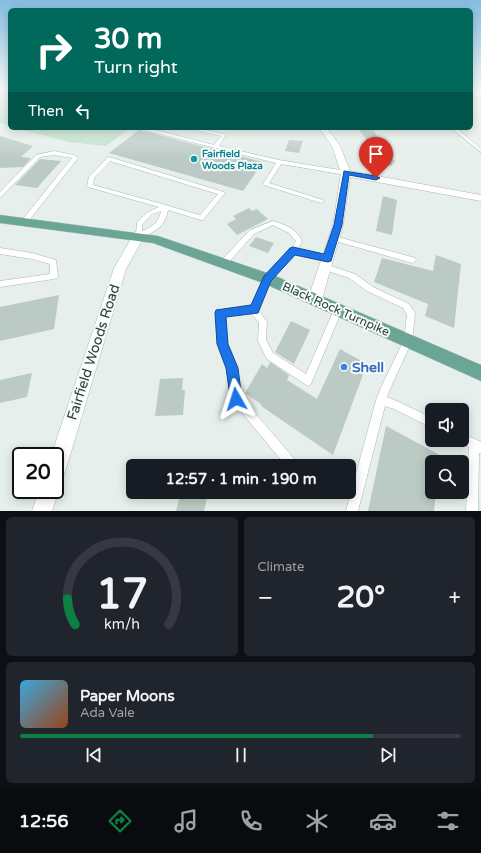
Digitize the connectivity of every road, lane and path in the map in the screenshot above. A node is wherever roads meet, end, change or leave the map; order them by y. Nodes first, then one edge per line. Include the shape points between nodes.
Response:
1 (149, 130) edge
2 (201, 130) edge
3 (325, 130) edge
4 (455, 130) edge
5 (216, 146) junction
6 (481, 151) edge
7 (279, 162) junction
8 (346, 173) junction
9 (0, 195) edge
10 (481, 198) edge
11 (321, 201) dead end
12 (165, 207) junction
13 (0, 219) edge
14 (26, 221) junction
15 (139, 235) junction
16 (334, 238) junction
17 (0, 251) edge
18 (293, 251) junction
19 (412, 260) dead end
20 (326, 262) junction
21 (223, 263) junction
22 (268, 278) junction
23 (0, 284) edge
24 (314, 299) junction
25 (254, 310) junction
26 (338, 310) junction
27 (408, 341) junction
28 (481, 364) edge
29 (481, 373) edge
30 (382, 400) junction
31 (425, 420) edge
32 (469, 442) edge
33 (478, 446) edge
34 (63, 447) edge
35 (287, 459) edge
36 (46, 499) edge
37 (42, 511) edge
38 (352, 511) edge
39 (472, 511) edge

1 - 5 lane
2 - 5 lane via 224,134
3 - 8 street via 336,146
4 - 6 lane
5 - 7 lane
7 - 8 lane
7 - 11 lane via 266,184
8 - 10 street
8 - 16 street
9 - 14 lane via 38,156 54,153 75,158
12 - 12 lane via 200,218 222,193 109,159 91,178 90,186
12 - 15 lane via 164,217 154,229
12 - 15 lane via 144,218 139,224
13 - 14 main road, Black Rock Turnpike
14 - 15 main road, Black Rock Turnpike
15 - 21 main road, Black Rock Turnpike
15 - 34 street, Fairfield Woods Road via 120,268
16 - 19 lane
16 - 20 street
17 - 23 lane via 53,262 54,276
18 - 20 lane
18 - 21 lane via 299,241 296,233 273,222 252,232
18 - 22 lane
20 - 24 street
20 - 27 lane via 406,306 411,314
21 - 22 main road, Black Rock Turnpike
22 - 24 main road, Black Rock Turnpike
22 - 25 lane
24 - 26 main road, Black Rock Turnpike
25 - 26 lane via 263,322 262,341 270,356 308,380
25 - 35 lane via 220,313 223,344 232,368 236,399
26 - 27 main road, Black Rock Turnpike
27 - 29 main road, Black Rock Turnpike
27 - 30 lane via 385,388
28 - 29 lane
30 - 31 lane
30 - 38 lane
32 - 33 lane
33 - 39 lane
36 - 37 street

